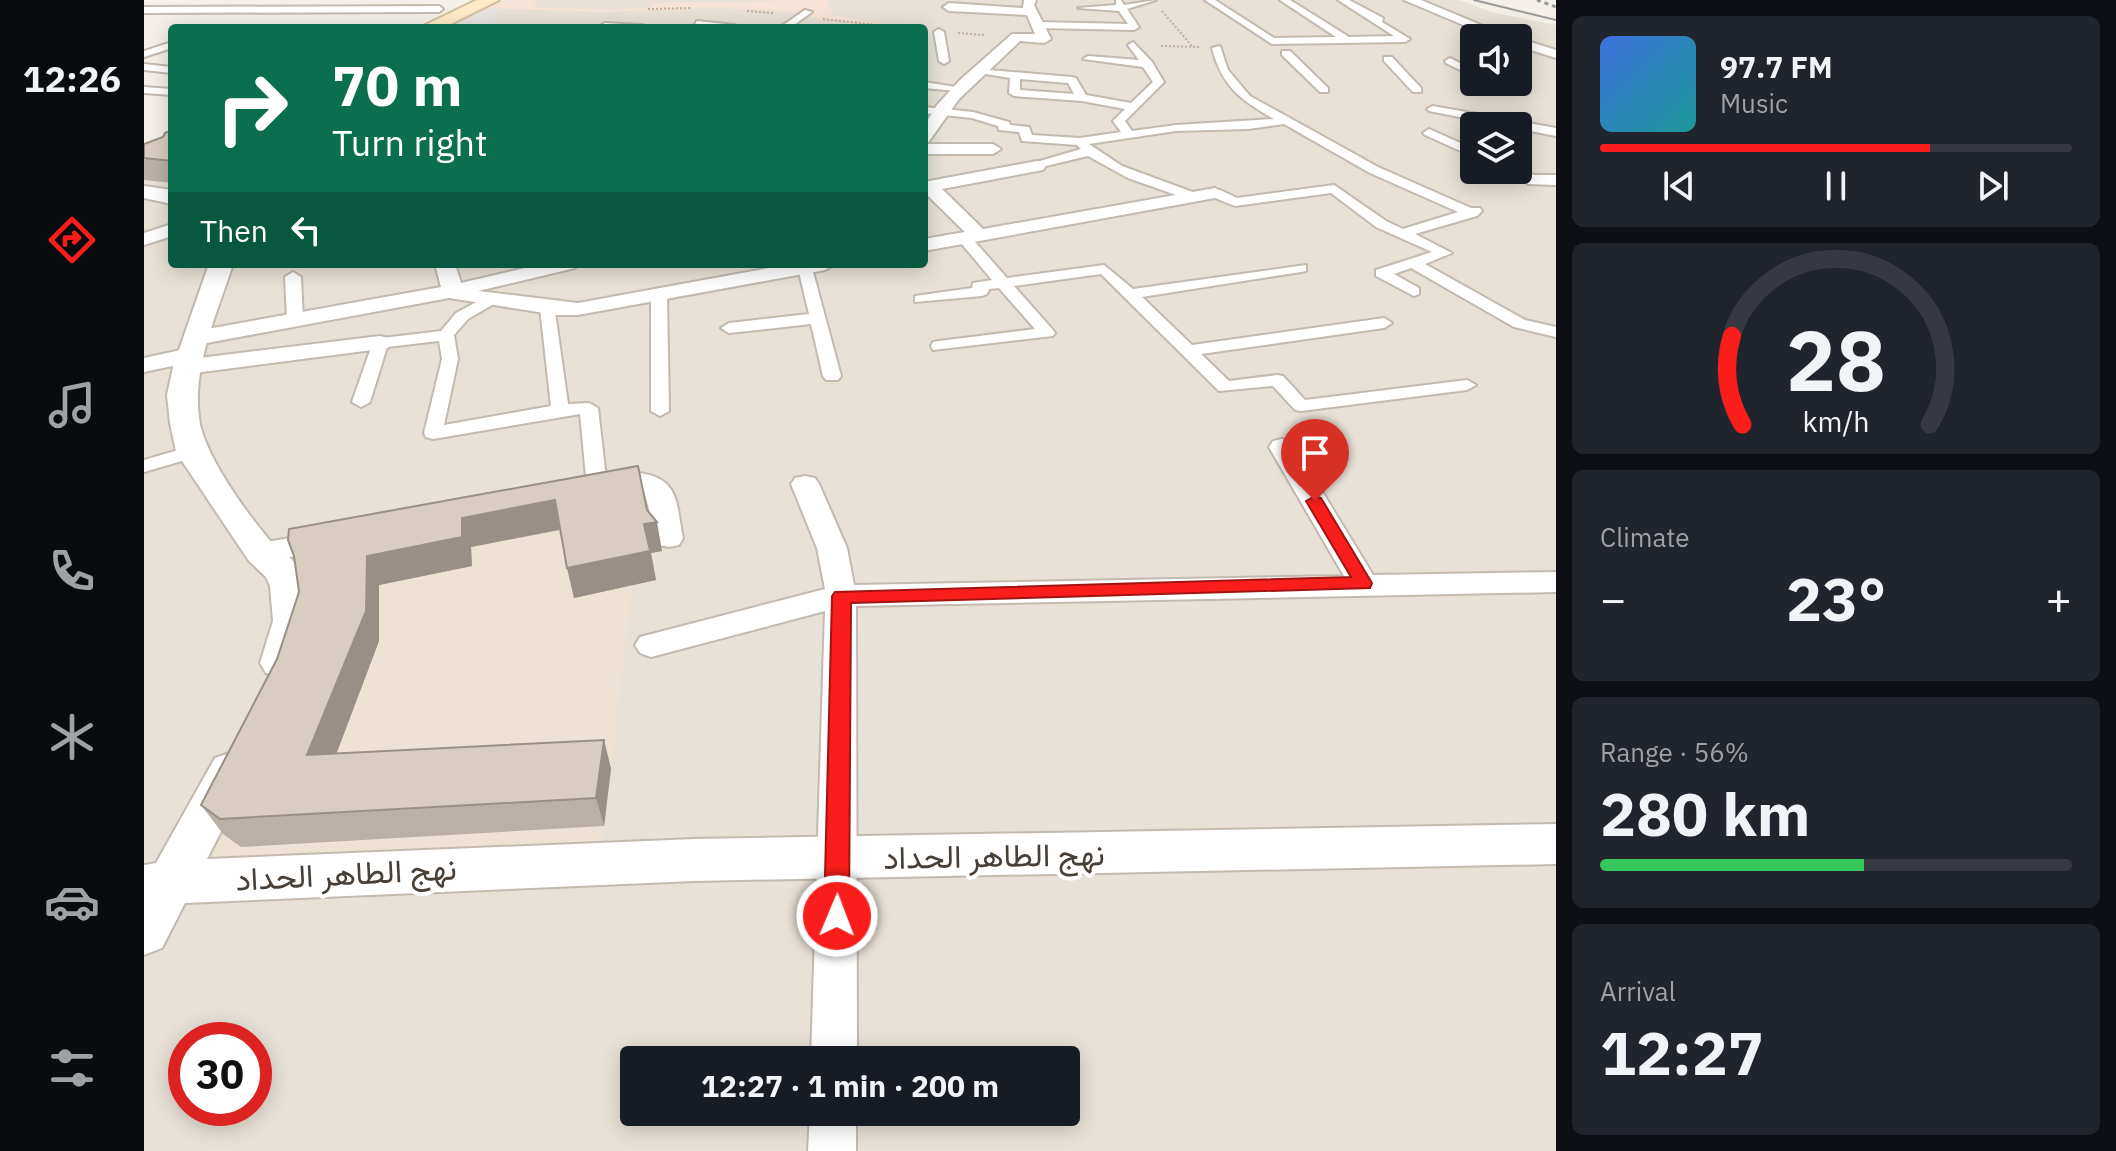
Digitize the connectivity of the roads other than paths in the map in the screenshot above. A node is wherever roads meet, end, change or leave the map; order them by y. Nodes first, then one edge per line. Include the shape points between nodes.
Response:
1 (184, 0) edge
2 (249, 0) edge
3 (350, 0) edge
4 (491, 0) edge
5 (1152, 0) edge
6 (1209, 0) edge
7 (1284, 0) edge
8 (1342, 0) edge
9 (1410, 0) edge
10 (442, 4) edge
11 (1120, 5) junction
12 (949, 7) dead end
13 (1082, 8) dead end
14 (144, 10) edge
15 (162, 10) junction
16 (333, 10) junction
17 (356, 10) junction
18 (307, 11) junction
19 (1033, 12) edge
20 (241, 15) junction
21 (806, 15) road end
22 (345, 19) dead end
23 (286, 22) dead end
24 (429, 24) edge
25 (435, 24) edge
26 (791, 24) edge
27 (1470, 24) edge
28 (939, 32) road end
29 (1316, 41) junction
30 (1349, 41) junction
31 (1133, 45) dead end
32 (168, 46) edge
33 (1532, 46) edge
34 (1217, 48) dead end
35 (1286, 53) dead end
36 (144, 54) edge
37 (1556, 54) edge
38 (1324, 56) dead end
39 (1388, 59) dead end
40 (944, 61) dead end
41 (1450, 61) dead end
42 (1148, 64) junction
43 (1460, 66) edge
44 (144, 67) edge
45 (168, 70) edge
46 (978, 72) junction
47 (1015, 76) junction
48 (1072, 80) junction
49 (928, 85) edge
50 (957, 88) junction
51 (144, 90) edge
52 (1324, 90) dead end
53 (1417, 90) dead end
54 (168, 92) edge
55 (1082, 98) junction
56 (1133, 107) junction
57 (1433, 109) dead end
58 (931, 111) edge
59 (1288, 120) junction
60 (1556, 132) edge
61 (1429, 133) dead end
62 (1129, 135) junction
63 (1084, 147) junction
64 (1460, 147) edge
65 (928, 149) edge
66 (993, 149) dead end
67 (1037, 166) joint
68 (1534, 180) edge
69 (1556, 180) edge
70 (931, 186) edge
71 (144, 192) edge
72 (1215, 193) joint
73 (168, 196) edge
74 (1193, 197) junction
75 (168, 231) edge
76 (1400, 234) junction
77 (971, 236) junction
78 (144, 239) edge
79 (928, 244) edge
80 (1412, 263) junction
81 (220, 268) edge
82 (446, 268) edge
83 (536, 268) edge
84 (803, 268) edge
85 (815, 268) edge
86 (1301, 268) dead end
87 (293, 277) dead end
88 (1003, 283) junction
89 (453, 291) junction
90 (1414, 291) dead end
91 (659, 293) junction
92 (1130, 294) junction
93 (491, 299) junction
94 (921, 299) dead end
95 (548, 308) junction
96 (819, 318) junction
97 (295, 320) junction
98 (1384, 323) dead end
99 (729, 328) dead end
100 (1556, 332) edge
101 (446, 335) junction
102 (380, 343) junction
103 (939, 346) dead end
104 (1188, 351) junction
105 (191, 353) junction
106 (144, 365) edge
107 (832, 376) dead end
108 (1467, 385) dead end
109 (361, 402) dead end
110 (560, 410) junction
111 (660, 411) dead end
112 (1282, 447) dead end
113 (192, 452) junction
114 (144, 466) edge
115 (805, 484) dead end
116 (597, 487) junction
117 (567, 493) edge
118 (353, 535) edge
119 (669, 538) dead end
120 (261, 553) junction
121 (1556, 582) edge
122 (1363, 583) junction
123 (841, 596) junction
124 (651, 645) dead end
125 (265, 701) edge
126 (245, 742) edge
127 (1556, 844) edge
128 (838, 859) junction
129 (157, 884) edge
130 (144, 932) edge
131 (834, 1046) edge
132 (833, 1126) edge
133 (832, 1151) edge

1 - 15 street
2 - 20 street
3 - 16 street
4 - 25 main road
5 - 11 street
6 - 29 street via 1272,41
7 - 30 street
8 - 30 street via 1405,39
9 - 27 street
10 - 17 street
10 - 24 main road
11 - 13 street
11 - 19 street via 1134,27
12 - 19 street
14 - 15 street
15 - 20 street
16 - 17 street
16 - 18 street
17 - 22 street
18 - 20 street
18 - 23 street
19 - 46 street via 1044,39 1017,37
21 - 26 street
28 - 40 street
29 - 30 street
29 - 38 street
31 - 42 street
32 - 36 street
33 - 37 street
34 - 59 street via 1232,85
35 - 52 street
39 - 53 street
41 - 43 street
42 - 48 street via 1089,64
42 - 56 street via 1159,82
44 - 45 street
46 - 47 street
46 - 50 street
47 - 48 street
47 - 55 street via 1014,93
48 - 55 street
49 - 50 street
50 - 58 street
51 - 54 street
55 - 56 street
56 - 62 street via 1119,121
57 - 60 street
58 - 63 street via 973,115 1005,124 1003,128 1025,129 1026,138
59 - 62 street
59 - 76 street via 1374,170 1479,210
61 - 64 street
62 - 63 street
63 - 67 street
63 - 74 street via 1127,172
65 - 66 street
67 - 70 street
68 - 69 street
70 - 77 street
71 - 73 street
72 - 74 street
72 - 76 street via 1235,202 1334,189
74 - 77 street
75 - 78 street
76 - 80 street via 1445,253
77 - 79 street
77 - 88 street
80 - 90 street via 1381,273
80 - 100 street via 1520,324
81 - 105 street
82 - 89 street
83 - 89 street
84 - 91 street
85 - 96 street
86 - 92 street
87 - 97 street
88 - 92 street via 1104,269
88 - 94 street
88 - 103 street via 1047,333
89 - 93 street
89 - 97 street
91 - 95 street via 578,309
91 - 111 street
92 - 104 street
93 - 95 street
93 - 101 street via 462,316
95 - 110 street
96 - 99 street
96 - 107 street
97 - 105 street
98 - 104 street
101 - 102 street
101 - 110 street via 450,359 433,433
102 - 105 street
102 - 109 street
104 - 108 street via 1225,387 1277,380 1301,406
105 - 106 street
105 - 113 street via 182,395
110 - 116 street via 589,408
112 - 122 street
113 - 114 street
113 - 120 street
115 - 123 street via 832,548
116 - 117 street
116 - 119 street via 655,484
118 - 120 street
120 - 125 street via 282,571 292,621
121 - 122 street
122 - 123 street
123 - 124 street
123 - 128 street
126 - 129 street
127 - 128 street, نهج الطاهر الحداد
128 - 129 street, نهج الطاهر الحداد via 694,860
128 - 131 street
129 - 130 street
132 - 133 street

